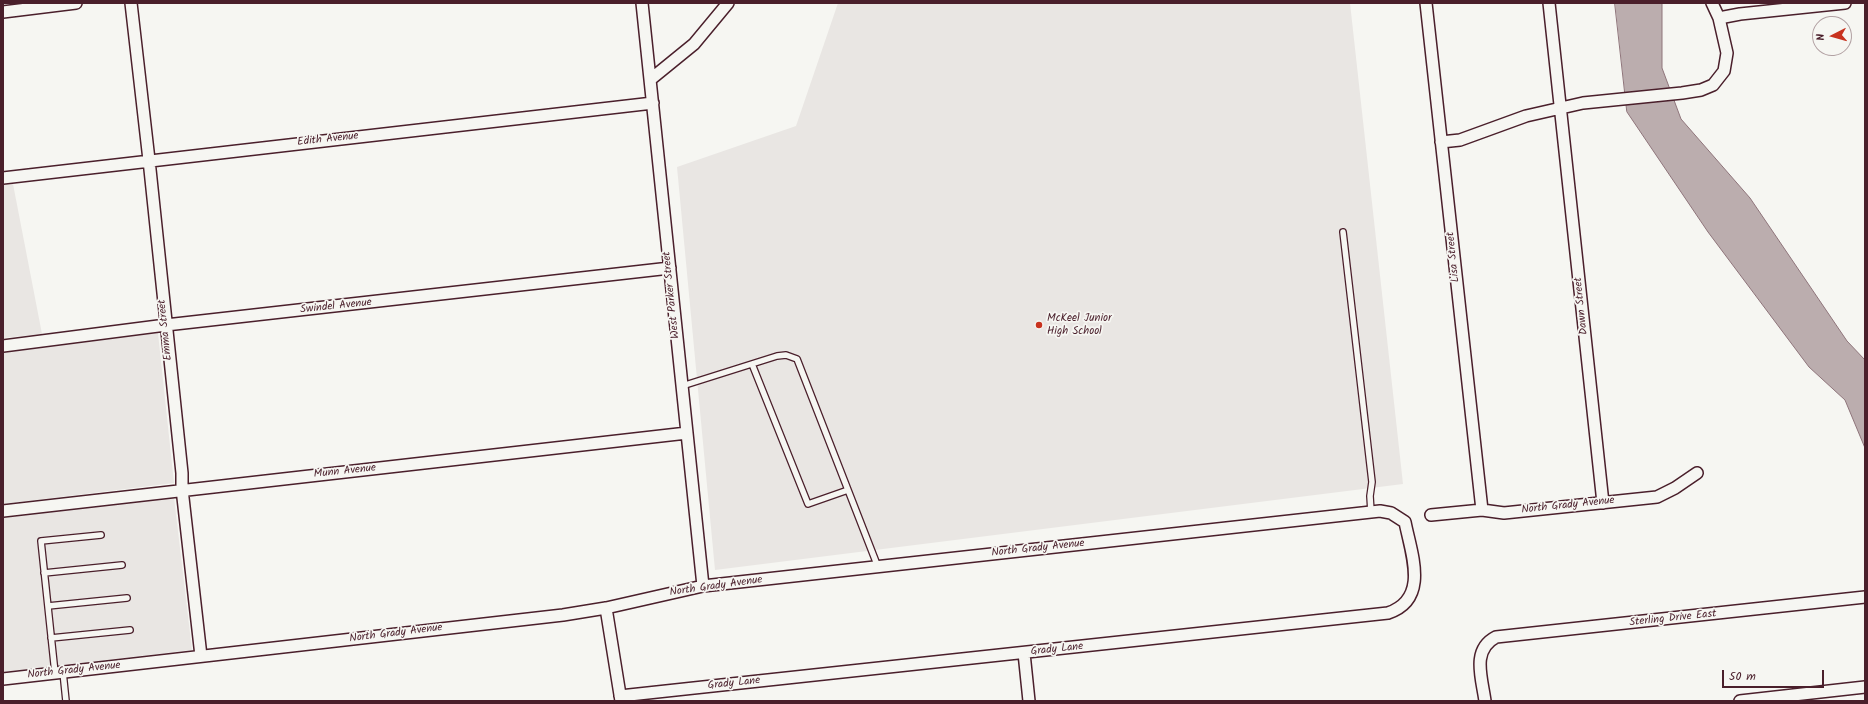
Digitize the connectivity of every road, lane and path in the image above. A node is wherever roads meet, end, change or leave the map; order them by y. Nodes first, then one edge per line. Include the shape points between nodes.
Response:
1 (76, 3) edge
2 (130, 3) edge
3 (642, 3) edge
4 (728, 3) edge
5 (1426, 3) edge
6 (1549, 3) edge
7 (1712, 3) edge
8 (1845, 3) edge
9 (3, 12) edge
10 (1720, 18) junction
11 (651, 79) junction
12 (653, 103) junction
13 (1561, 109) junction
14 (1441, 142) junction
15 (150, 160) junction
16 (3, 178) edge
17 (1343, 232) dead end
18 (670, 268) junction
19 (166, 325) junction
20 (3, 346) edge
21 (752, 364) junction
22 (682, 386) junction
23 (687, 433) junction
24 (1697, 473) dead end
25 (182, 490) junction
26 (848, 490) junction
27 (1603, 502) junction
28 (1482, 510) junction
29 (3, 511) edge
30 (1371, 512) junction
31 (1431, 515) dead end
32 (1404, 522) joint
33 (101, 535) dead end
34 (122, 565) dead end
35 (878, 567) junction
36 (44, 573) junction
37 (703, 586) junction
38 (1865, 597) edge
39 (127, 598) dead end
40 (48, 606) junction
41 (606, 608) junction
42 (130, 630) dead end
43 (51, 638) junction
44 (1024, 653) junction
45 (201, 656) junction
46 (59, 673) junction
47 (3, 679) edge
48 (1865, 688) edge
49 (620, 698) edge
50 (66, 701) edge
51 (1029, 701) edge
52 (1485, 701) edge
53 (1740, 701) edge

1 - 9 street
2 - 15 street, Emma Street
3 - 11 street, West Parker Street
4 - 11 street via 694,44
5 - 14 street, Lisa Street
6 - 13 street, Dawn Street
7 - 10 street
8 - 10 street
10 - 13 street via 1727,53 1724,71 1713,85 1701,90 1582,103
11 - 12 street, West Parker Street
12 - 15 street, Edith Avenue
12 - 18 street, West Parker Street
13 - 14 street via 1526,116 1460,140
13 - 27 street, Dawn Street
14 - 28 street, Lisa Street
15 - 16 street, Edith Avenue
15 - 19 street, Emma Street
17 - 30 lane via 1372,482
18 - 19 street, Swindel Avenue
18 - 22 street, West Parker Street
19 - 20 street, Swindel Avenue
19 - 25 street, Emma Street
21 - 22 lane
21 - 26 lane via 786,355 797,359
21 - 26 lane via 808,504
22 - 23 street, West Parker Street
23 - 25 street, Munn Avenue
23 - 37 street, West Parker Street
24 - 27 street, North Grady Avenue via 1657,497
25 - 29 street, Munn Avenue
25 - 45 street, Emma Street
26 - 35 lane
27 - 28 street, North Grady Avenue via 1504,513
28 - 31 street, North Grady Avenue
30 - 32 street, North Grady Avenue via 1391,513
30 - 35 street, North Grady Avenue
32 - 44 street, Grady Lane via 1416,578 1407,602 1398,610
33 - 36 lane via 41,541
34 - 36 lane
35 - 37 street, North Grady Avenue
36 - 40 lane
37 - 41 street, North Grady Avenue
38 - 52 street, Sterling Drive East via 1496,637 1487,642 1480,658
39 - 40 lane
40 - 43 lane
41 - 45 street, North Grady Avenue
41 - 49 street
42 - 43 lane
43 - 46 lane
44 - 49 street, Grady Lane
44 - 51 street
45 - 46 street, North Grady Avenue
46 - 47 street, North Grady Avenue
46 - 50 lane
48 - 53 street

